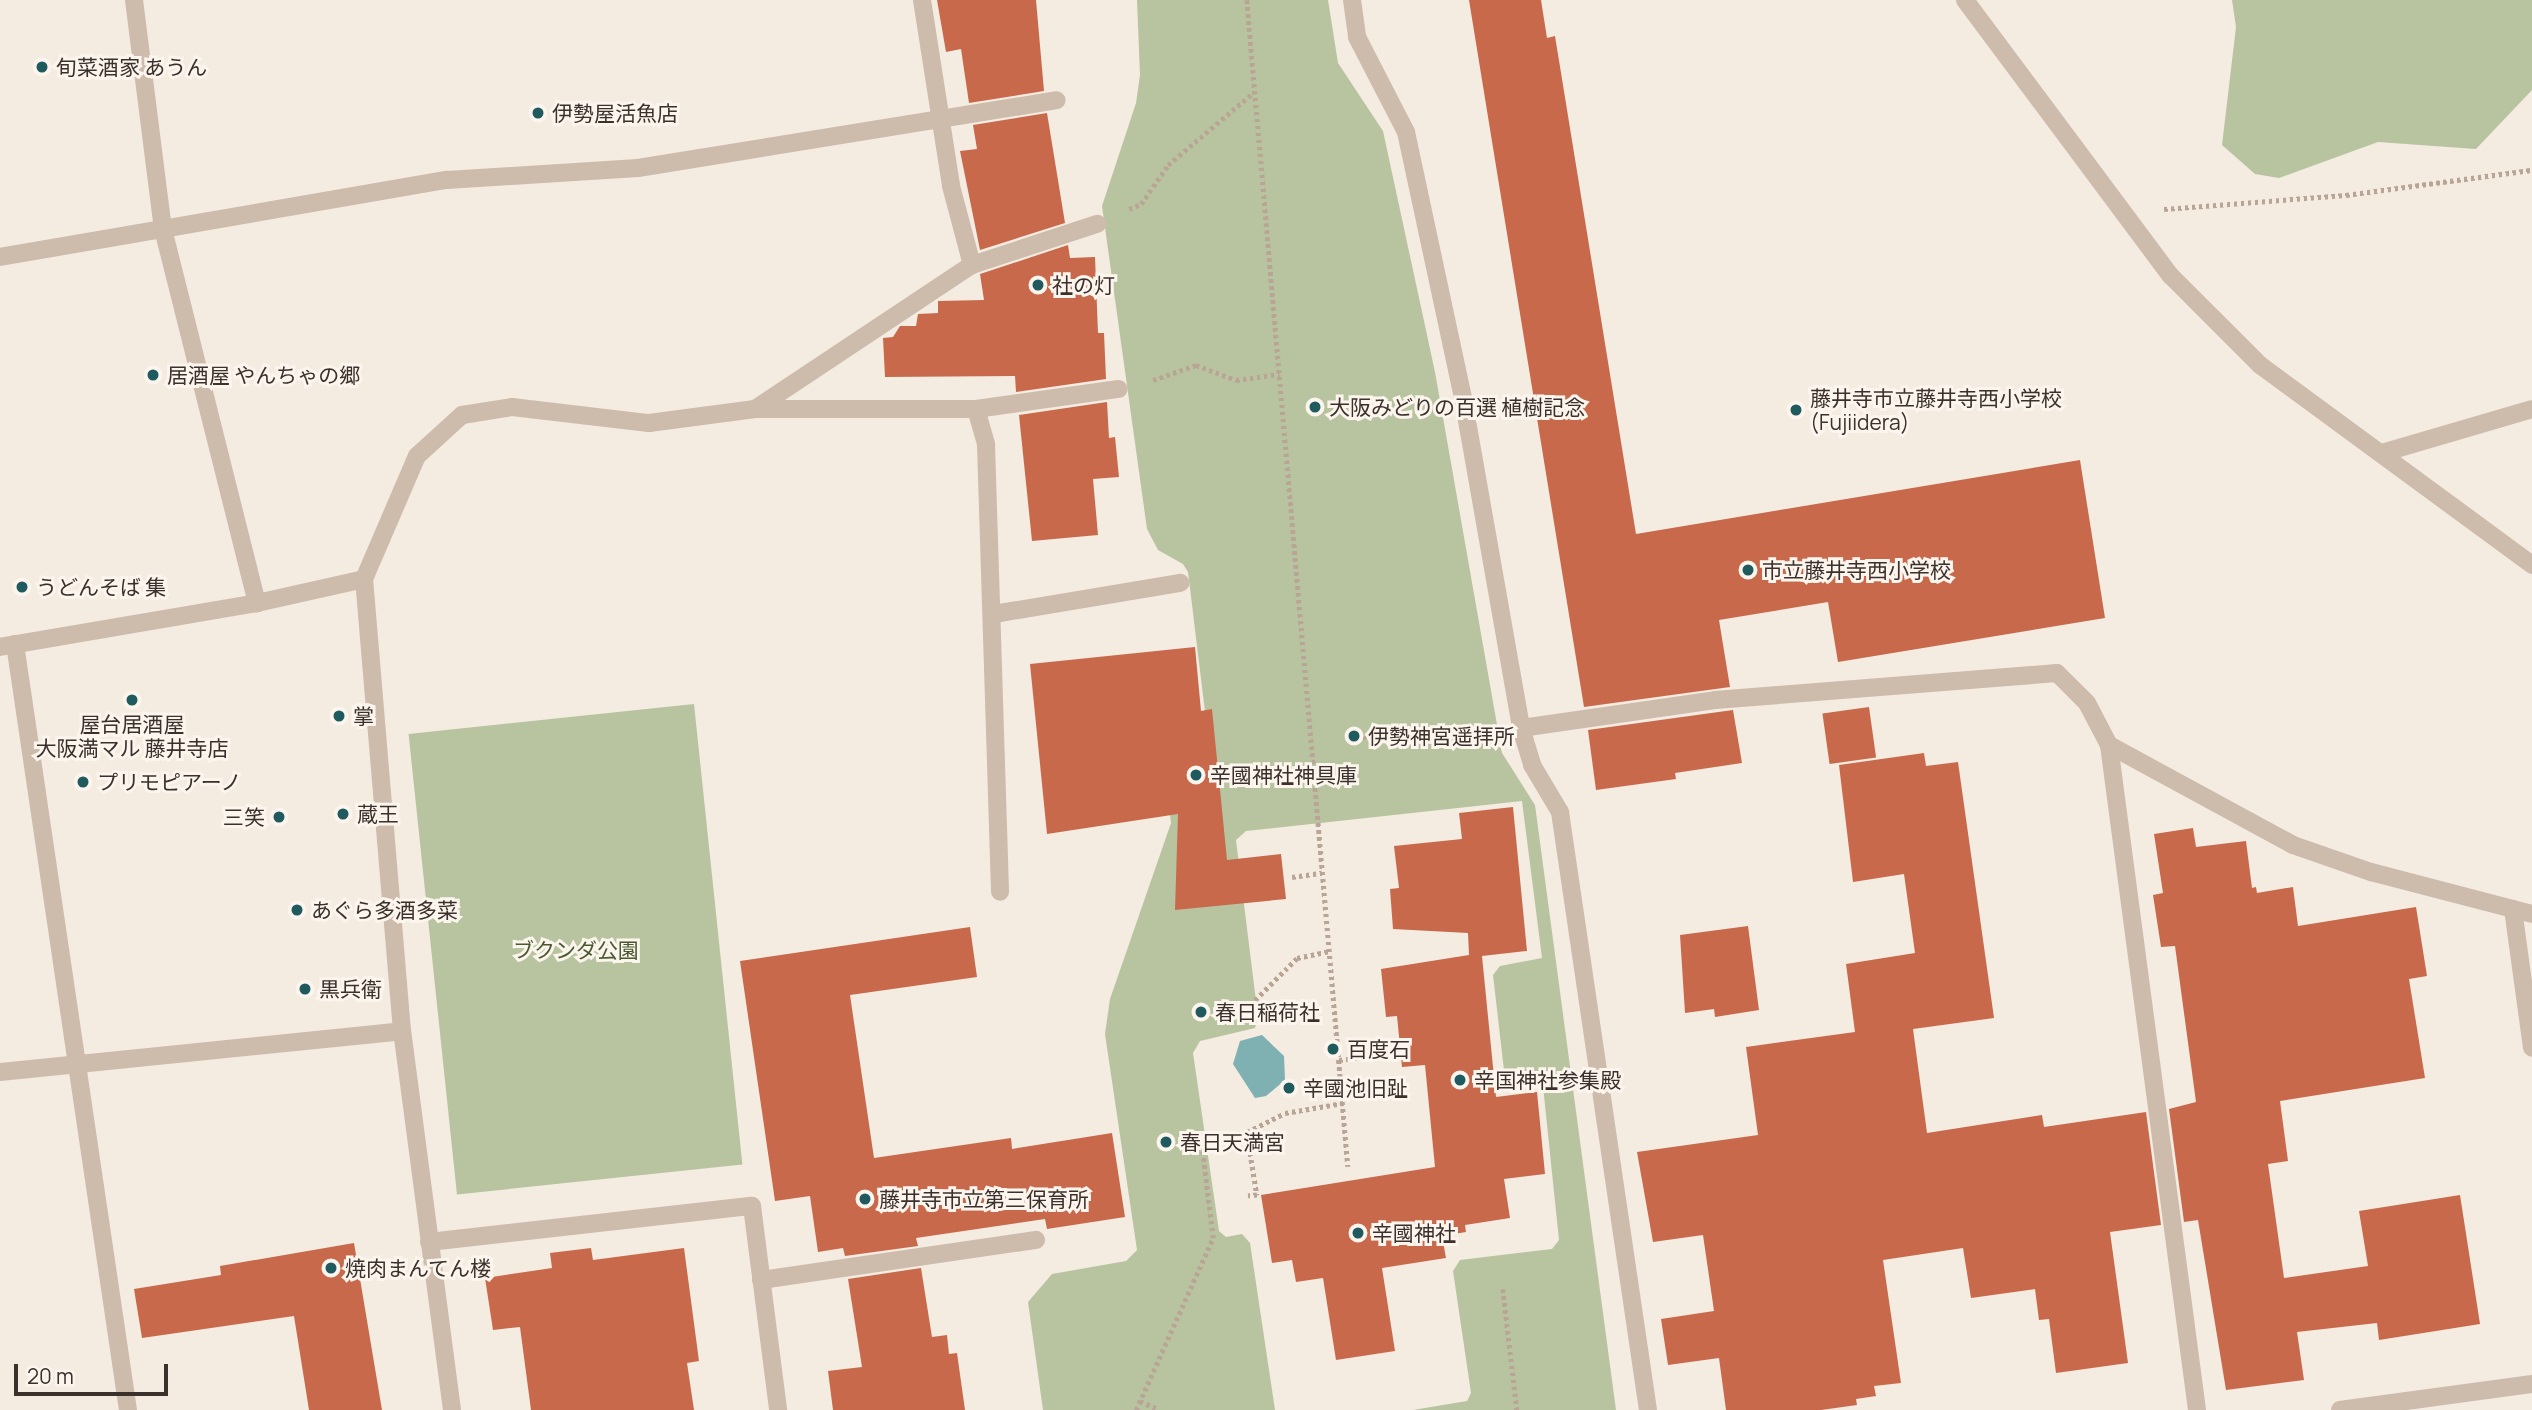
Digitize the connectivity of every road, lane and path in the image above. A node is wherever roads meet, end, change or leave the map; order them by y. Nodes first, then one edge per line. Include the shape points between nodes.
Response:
1 (134, 0) edge
2 (922, 0) edge
3 (1247, 0) edge
4 (1352, 0) edge
5 (1965, 0) edge
6 (1255, 91) junction
7 (1057, 100) dead end
8 (941, 121) junction
9 (2532, 170) edge
10 (2123, 212) junction
11 (1097, 224) joint
12 (163, 229) junction
13 (0, 257) edge
14 (972, 265) junction
15 (1280, 374) junction
16 (1119, 389) joint
17 (755, 408) junction
18 (2532, 409) edge
19 (976, 410) junction
20 (2382, 453) junction
21 (2532, 565) edge
22 (364, 579) junction
23 (1180, 583) dead end
24 (257, 603) junction
25 (994, 614) junction
26 (7, 646) edge
27 (1521, 728) junction
28 (2109, 745) junction
29 (1322, 873) junction
30 (1292, 877) dead end
31 (1000, 892) dead end
32 (2512, 909) junction
33 (2532, 914) edge
34 (1329, 951) junction
35 (1228, 1009) dead end
36 (402, 1031) junction
37 (2532, 1048) edge
38 (1392, 1053) dead end
39 (1339, 1060) junction
40 (79, 1064) junction
41 (0, 1072) edge
42 (1343, 1104) junction
43 (1247, 1132) junction
44 (1201, 1139) junction
45 (1188, 1141) dead end
46 (1348, 1167) dead end
47 (1248, 1196) dead end
48 (1036, 1240) dead end
49 (429, 1242) junction
50 (761, 1280) junction
51 (1503, 1289) dead end
52 (2532, 1384) edge
53 (1140, 1401) junction
54 (128, 1410) edge
55 (452, 1410) edge
56 (778, 1410) edge
57 (1136, 1410) edge
58 (1159, 1410) edge
59 (1517, 1410) edge
60 (1648, 1410) edge
61 (2197, 1410) edge
62 (2340, 1410) edge

1 - 12 street
2 - 8 street
3 - 6 path
4 - 27 street via 1357,37 1406,132 1463,398
5 - 10 street
6 - 11 path via 1168,165 1141,204
6 - 15 path
7 - 8 street
8 - 12 street via 638,168 447,180
8 - 14 street
9 - 10 path via 2360,193
10 - 20 street via 2171,276 2260,365
11 - 14 street
12 - 13 street
12 - 24 street
14 - 17 street
15 - 16 path via 1236,380 1196,365
15 - 29 path
16 - 19 street
17 - 19 street
17 - 22 street via 649,423 512,407 462,415 417,456
18 - 20 street
19 - 25 street via 986,444
20 - 21 street
22 - 24 street
22 - 36 street
23 - 25 street
24 - 26 street
25 - 31 street
26 - 40 street
27 - 28 street via 1715,700 2057,673 2087,704
27 - 60 street via 1532,765 1560,812
28 - 32 street via 2293,845 2371,872
28 - 61 street
29 - 30 path
29 - 34 path
32 - 33 street
32 - 37 street
34 - 35 path via 1297,958 1250,1005
34 - 39 path
36 - 40 street
36 - 49 street
38 - 39 path
39 - 42 path
40 - 41 street
40 - 54 street
42 - 43 path via 1285,1113
42 - 46 path
43 - 44 path
43 - 47 path via 1257,1195
44 - 45 path
44 - 53 path via 1213,1238
48 - 50 street
49 - 50 street via 752,1206
49 - 55 street
50 - 56 street
51 - 59 path
52 - 62 street
53 - 57 path
53 - 58 path

